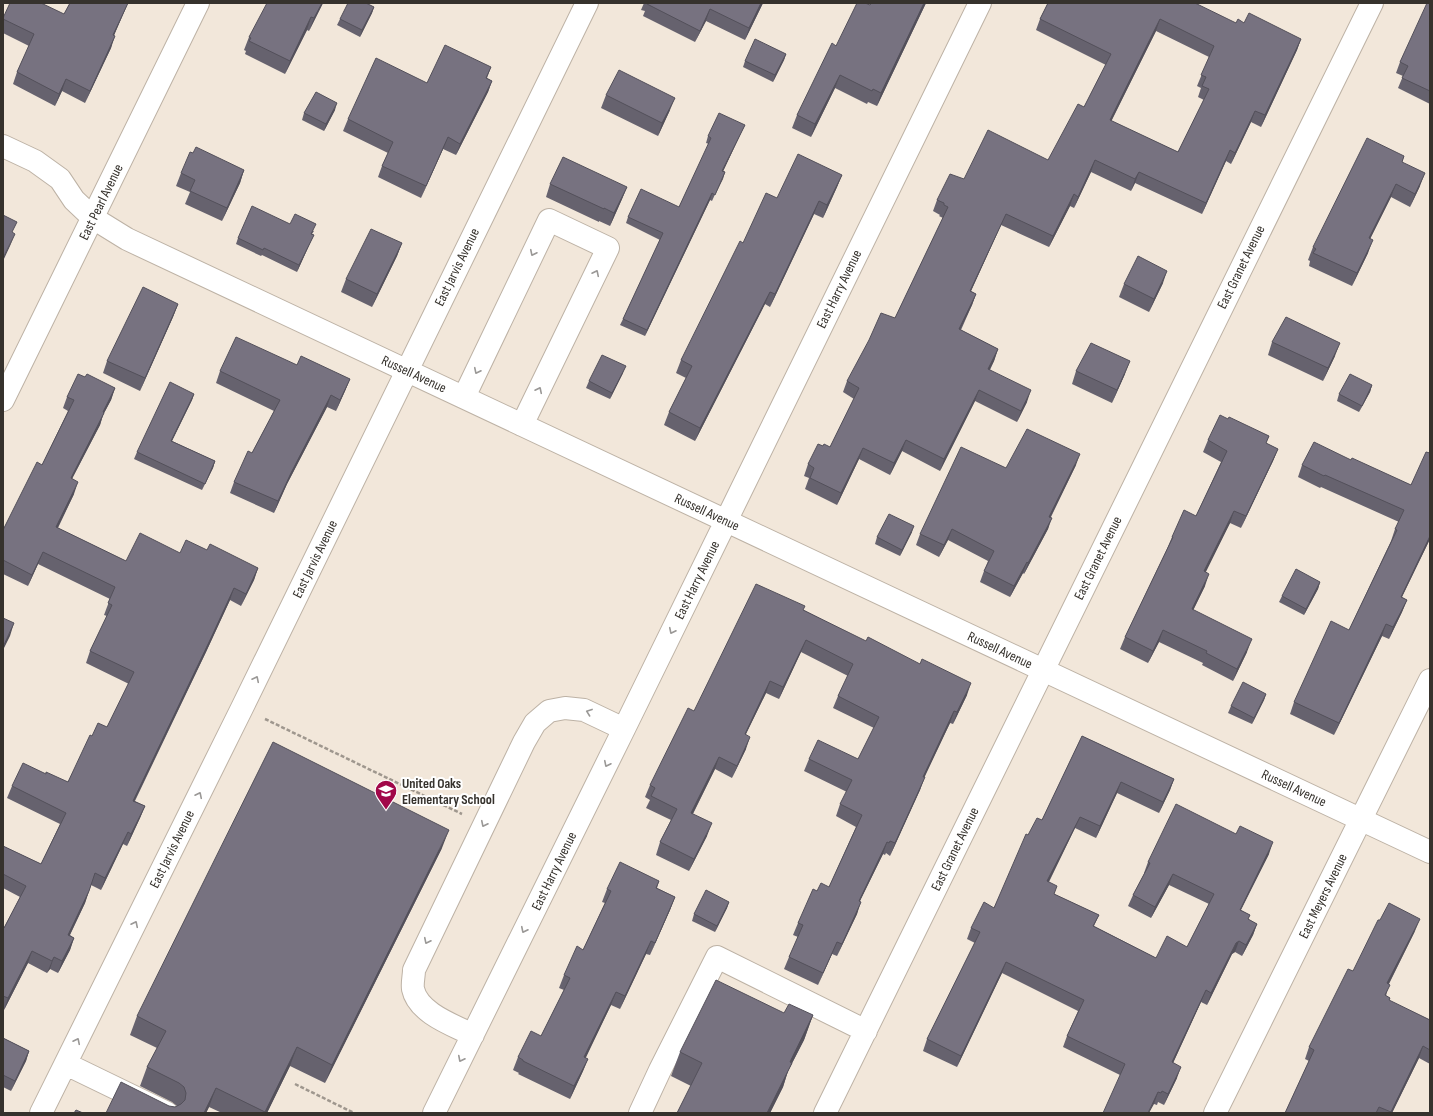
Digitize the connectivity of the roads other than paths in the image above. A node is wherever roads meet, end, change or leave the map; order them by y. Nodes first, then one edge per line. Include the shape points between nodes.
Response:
1 (198, 3) edge
2 (587, 3) edge
3 (980, 3) edge
4 (1372, 3) edge
5 (3, 146) edge
6 (93, 218) junction
7 (407, 370) junction
8 (464, 397) junction
9 (3, 400) edge
10 (522, 425) junction
11 (726, 520) junction
12 (1043, 670) junction
13 (1430, 680) edge
14 (624, 728) junction
15 (1361, 819) junction
16 (1430, 852) edge
17 (866, 1031) junction
18 (473, 1035) junction
19 (66, 1064) junction
20 (41, 1113) edge
21 (167, 1113) edge
22 (434, 1113) edge
23 (640, 1113) edge
24 (825, 1113) edge
25 (1215, 1113) edge

1 - 6 street, East Pearl Avenue
2 - 7 street, East Jarvis Avenue
3 - 11 street, East Harry Avenue
4 - 12 street, East Granet Avenue
5 - 6 street, Russell Avenue via 35,161 60,179 74,200
6 - 7 street, Russell Avenue via 127,239
6 - 9 street, East Pearl Avenue
7 - 8 street, Russell Avenue
19 -> 7 street, East Jarvis Avenue
8 - 10 street, Russell Avenue
10 -> 8 street via 608,248 549,220
10 - 11 street, Russell Avenue
11 - 12 street, Russell Avenue
11 -> 14 street, East Harry Avenue
12 - 15 street, Russell Avenue
12 - 17 street, East Granet Avenue
13 - 15 street, East Meyers Avenue
14 -> 18 street, East Harry Avenue
14 -> 18 street via 584,710 565,708 549,711 535,724 524,742 414,970 413,989 421,1005 441,1019
15 - 16 street, Russell Avenue
15 - 25 street, East Meyers Avenue
17 - 23 street via 716,957
17 - 24 street, East Granet Avenue
18 -> 22 street, East Harry Avenue
19 - 20 street, East Jarvis Avenue
19 - 21 street

